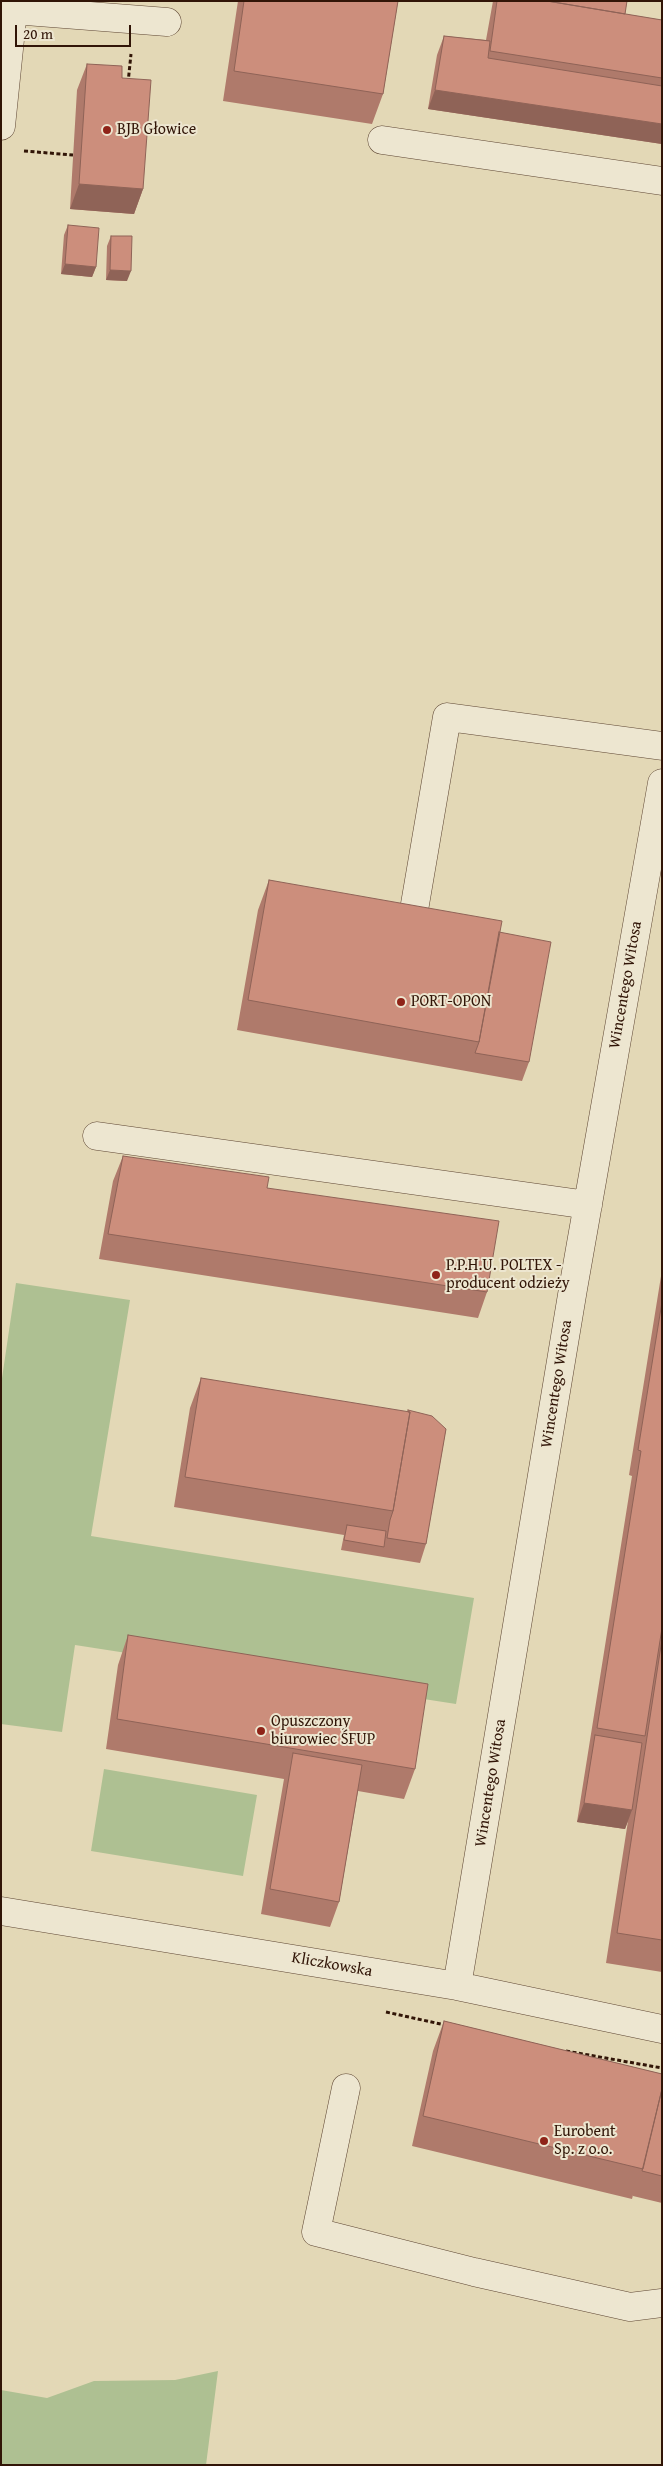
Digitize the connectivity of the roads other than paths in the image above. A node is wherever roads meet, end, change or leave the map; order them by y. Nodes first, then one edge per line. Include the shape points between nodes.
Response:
1 (7, 9) edge
2 (167, 22) dead end
3 (1, 126) edge
4 (382, 140) dead end
5 (662, 181) edge
6 (662, 746) edge
7 (662, 783) edge
8 (414, 910) edge
9 (97, 1136) dead end
10 (588, 1205) junction
11 (1, 1911) edge
12 (457, 1986) junction
13 (662, 2029) edge
14 (346, 2088) dead end
15 (662, 2303) edge

1 - 2 street
1 - 3 street
4 - 5 street
6 - 8 street via 448,717
7 - 10 street, Wincentego Witosa
9 - 10 street
10 - 12 street, Wincentego Witosa
11 - 12 street, Kliczkowska
12 - 13 street, Kliczkowska
14 - 15 street via 316,2232 474,2272 630,2306

